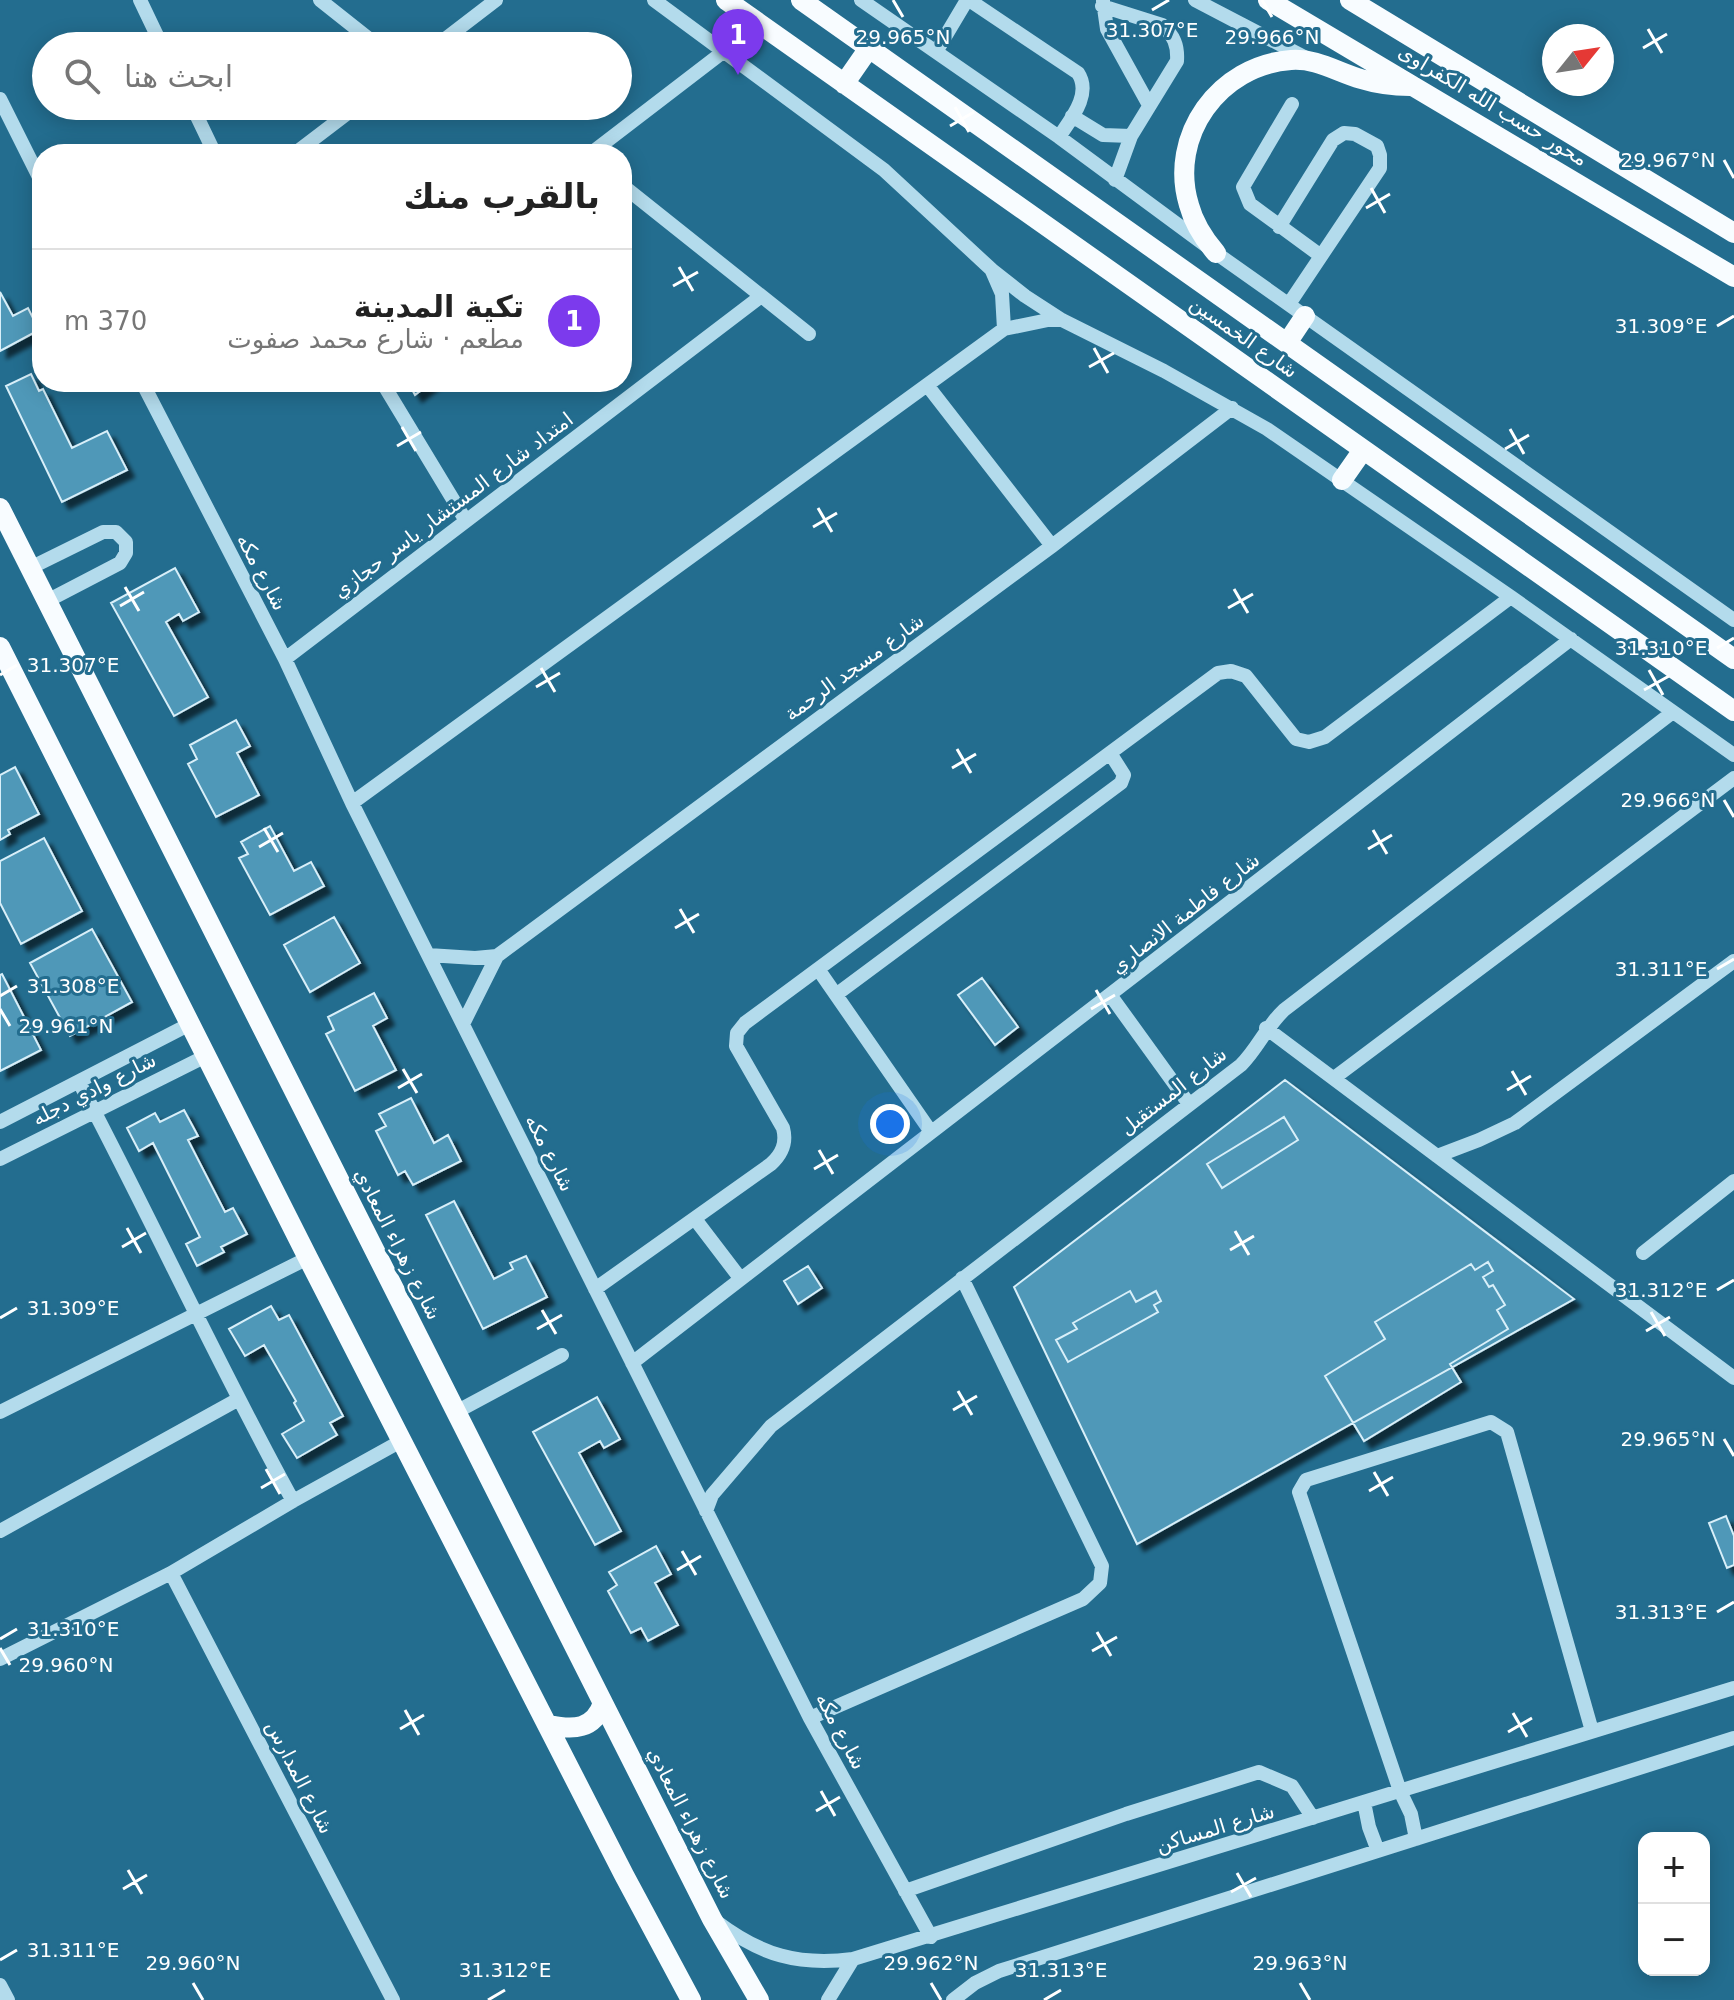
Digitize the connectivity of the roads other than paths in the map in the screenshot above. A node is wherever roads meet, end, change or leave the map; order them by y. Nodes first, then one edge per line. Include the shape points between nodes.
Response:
1 (140, 0) edge
2 (320, 0) edge
3 (496, 0) edge
4 (654, 0) edge
5 (726, 0) edge
6 (801, 0) edge
7 (861, 0) edge
8 (968, 0) edge
9 (1195, 0) edge
10 (1268, 0) edge
11 (1350, 0) edge
12 (1102, 3) edge
13 (155, 32) edge
14 (360, 32) edge
15 (454, 32) edge
16 (869, 48) junction
17 (723, 52) junction
18 (936, 52) junction
19 (1310, 60) junction
20 (844, 84) junction
21 (1414, 86) junction
22 (0, 99) edge
23 (1292, 104) dead end
24 (1149, 105) junction
25 (1072, 116) junction
26 (199, 120) edge
27 (339, 120) edge
28 (1131, 136) junction
29 (1059, 137) junction
30 (210, 144) edge
31 (307, 144) edge
32 (603, 144) edge
33 (32, 163) edge
34 (1115, 180) junction
35 (632, 193) edge
36 (1279, 227) junction
37 (1734, 233) edge
38 (1216, 253) junction
39 (1321, 256) junction
40 (992, 270) junction
41 (1734, 277) edge
42 (760, 297) junction
43 (1297, 310) junction
44 (1062, 320) junction
45 (1004, 329) junction
46 (809, 334) dead end
47 (1287, 343) junction
48 (927, 385) junction
49 (147, 392) edge
50 (388, 392) edge
51 (1232, 408) junction
52 (1363, 450) junction
53 (1342, 480) junction
54 (0, 508) edge
55 (466, 521) junction
56 (1052, 546) junction
57 (30, 568) junction
58 (1511, 597) junction
59 (47, 601) junction
60 (1734, 620) edge
61 (1571, 639) junction
62 (0, 647) edge
63 (285, 659) junction
64 (1734, 659) edge
65 (1734, 711) edge
66 (1673, 712) junction
67 (1110, 753) junction
68 (1734, 755) edge
69 (1734, 778) edge
70 (352, 803) junction
71 (428, 955) junction
72 (497, 956) junction
73 (1734, 961) edge
74 (818, 969) junction
75 (837, 994) junction
76 (1111, 996) junction
77 (190, 1024) junction
78 (463, 1024) junction
79 (1266, 1028) junction
80 (206, 1056) junction
81 (1334, 1078) junction
82 (79, 1082) junction
83 (1189, 1104) junction
84 (95, 1111) junction
85 (0, 1122) edge
86 (931, 1132) junction
87 (1437, 1156) junction
88 (0, 1159) edge
89 (1734, 1181) edge
90 (695, 1219) junction
91 (1643, 1253) dead end
92 (308, 1258) junction
93 (740, 1278) junction
94 (962, 1278) junction
95 (595, 1289) junction
96 (198, 1313) junction
97 (562, 1355) dead end
98 (632, 1363) junction
99 (1734, 1378) edge
100 (237, 1400) junction
101 (0, 1412) edge
102 (456, 1412) junction
103 (403, 1440) junction
104 (293, 1501) junction
105 (706, 1511) junction
106 (0, 1531) edge
107 (171, 1573) junction
108 (0, 1659) edge
109 (1734, 1688) edge
110 (603, 1703) junction
111 (810, 1718) junction
112 (549, 1725) junction
113 (1592, 1731) junction
114 (1734, 1738) edge
115 (1400, 1791) junction
116 (1364, 1802) junction
117 (1313, 1818) junction
118 (1416, 1839) junction
119 (1378, 1851) junction
120 (905, 1891) junction
121 (712, 1919) junction
122 (931, 1937) junction
123 (853, 1959) junction
124 (0, 1985) edge
125 (8, 2000) edge
126 (393, 2000) edge
127 (691, 2000) edge
128 (759, 2000) edge
129 (828, 2000) edge
130 (953, 2000) edge

1 - 13 street
2 - 14 street
3 - 15 street
4 - 17 street
5 - 20 main road, شارع الخمسين
6 - 16 main road, شارع الخمسين
7 - 18 street
8 - 18 street
8 - 25 street via 1078,73 1084,87
9 - 19 street
10 - 21 main road, محور حسب الله الكفراوى
11 - 37 main road, محور حسب الله الكفراوى
12 - 24 street via 1114,46
12 - 24 street via 1162,25 1174,39 1177,61
16 - 20 main road
16 - 47 main road, شارع الخمسين
17 - 32 street
17 - 40 street via 884,170
18 - 29 street
19 - 21 main road via 1378,83
19 - 38 main road via 1276,62 1244,73 1217,92 1197,119 1185,154 1185,190 1196,224
20 - 52 main road, شارع الخمسين
21 - 41 main road, محور حسب الله الكفراوى
22 - 33 street
23 - 36 street via 1243,187 1250,204
24 - 28 street
25 - 28 street via 1103,135
25 - 29 street
26 - 30 street
27 - 31 street
28 - 34 street
29 - 34 street
34 - 38 street
35 - 42 street
36 - 39 street
36 - 39 street via 1333,140 1344,133 1372,142 1380,168
38 - 43 street
39 - 43 street
40 - 44 street
40 - 45 street via 1002,294
42 - 46 street
42 - 55 street, امتداد شارع المستشار ياسر حجازي
43 - 47 main road
43 - 60 street
44 - 45 street
44 - 51 street
45 - 48 street
47 - 64 main road, شارع الخمسين
48 - 56 street
48 - 70 street
49 - 63 street, شارع مكه
50 - 55 street
51 - 53 street
51 - 56 street, شارع مسجد الرحمة
52 - 53 main road
52 - 65 main road, شارع الخمسين
53 - 58 street
54 - 57 main road, شارع زهراء المعادي
55 - 63 street, امتداد شارع المستشار ياسر حجازي
56 - 72 street, شارع مسجد الرحمة
57 - 59 main road, شارع زهراء المعادي
57 - 59 street via 103,532 116,532 126,542 120,563
58 - 61 street
58 - 67 street via 1320,740 1296,739 1246,676 1224,671
59 - 102 main road, شارع زهراء المعادي
61 - 66 street
61 - 76 street, شارع فاطمة الانصاري
62 - 77 main road
63 - 70 street, شارع مكه
66 - 68 street
66 - 79 street, شارع المستقبل
67 - 74 street
67 - 75 street via 1124,775 1121,783
69 - 81 street
70 - 71 street, شارع مكه
71 - 72 street
71 - 78 street, شارع مكه
72 - 78 street, شارع مسجد الرحمة
73 - 87 street via 1515,1123
74 - 75 street
74 - 90 street via 745,1023 736,1039 783,1128 782,1150 771,1164
75 - 86 street
76 - 83 street
76 - 86 street, شارع فاطمة الانصاري
77 - 80 main road
77 - 82 street, شارع وادي دجله
78 - 95 street, شارع مكه
79 - 81 street
79 - 83 street, شارع المستقبل via 1241,1065
80 - 84 street, شارع وادي دجله
80 - 92 main road
81 - 87 street
82 - 84 street
82 - 85 street, شارع وادي دجله
83 - 94 street, شارع المستقبل
84 - 88 street, شارع وادي دجله
84 - 96 street
86 - 93 street, شارع فاطمة الانصاري
87 - 99 street
89 - 91 street
90 - 93 street
90 - 95 street
92 - 96 street
92 - 103 main road
93 - 98 street, شارع فاطمة الانصاري
94 - 105 street, شارع المستقبل via 771,1426 712,1495
94 - 111 street via 1102,1566 1100,1583 1083,1599
95 - 98 street, شارع مكه
96 - 100 street
96 - 101 street
97 - 102 street
98 - 105 street, شارع مكه
100 - 104 street
100 - 106 street
102 - 110 main road, شارع زهراء المعادي
103 - 104 street
103 - 112 main road
104 - 107 street
105 - 111 street, شارع مكه
107 - 108 street
107 - 126 street, شارع المدارس
109 - 113 street, شارع المساكن
110 - 112 main road via 587,1725
110 - 121 main road, شارع زهراء المعادي
111 - 120 street, شارع مكه
112 - 127 main road
113 - 115 street, شارع المساكن
113 - 115 street via 1507,1432 1491,1422 1334,1471 1306,1480 1299,1492
114 - 118 street
115 - 116 street, شارع المساكن
115 - 118 street
116 - 117 street, شارع المساكن
116 - 119 street
117 - 120 street via 1292,1786 1259,1772
117 - 122 street, شارع المساكن
118 - 119 street
119 - 130 street via 999,1971
120 - 122 street, شارع مكه
121 - 123 street, شارع المساكن via 742,1941 785,1958
121 - 128 main road, شارع زهراء المعادي
122 - 123 street, شارع المساكن
123 - 129 street
124 - 125 street

